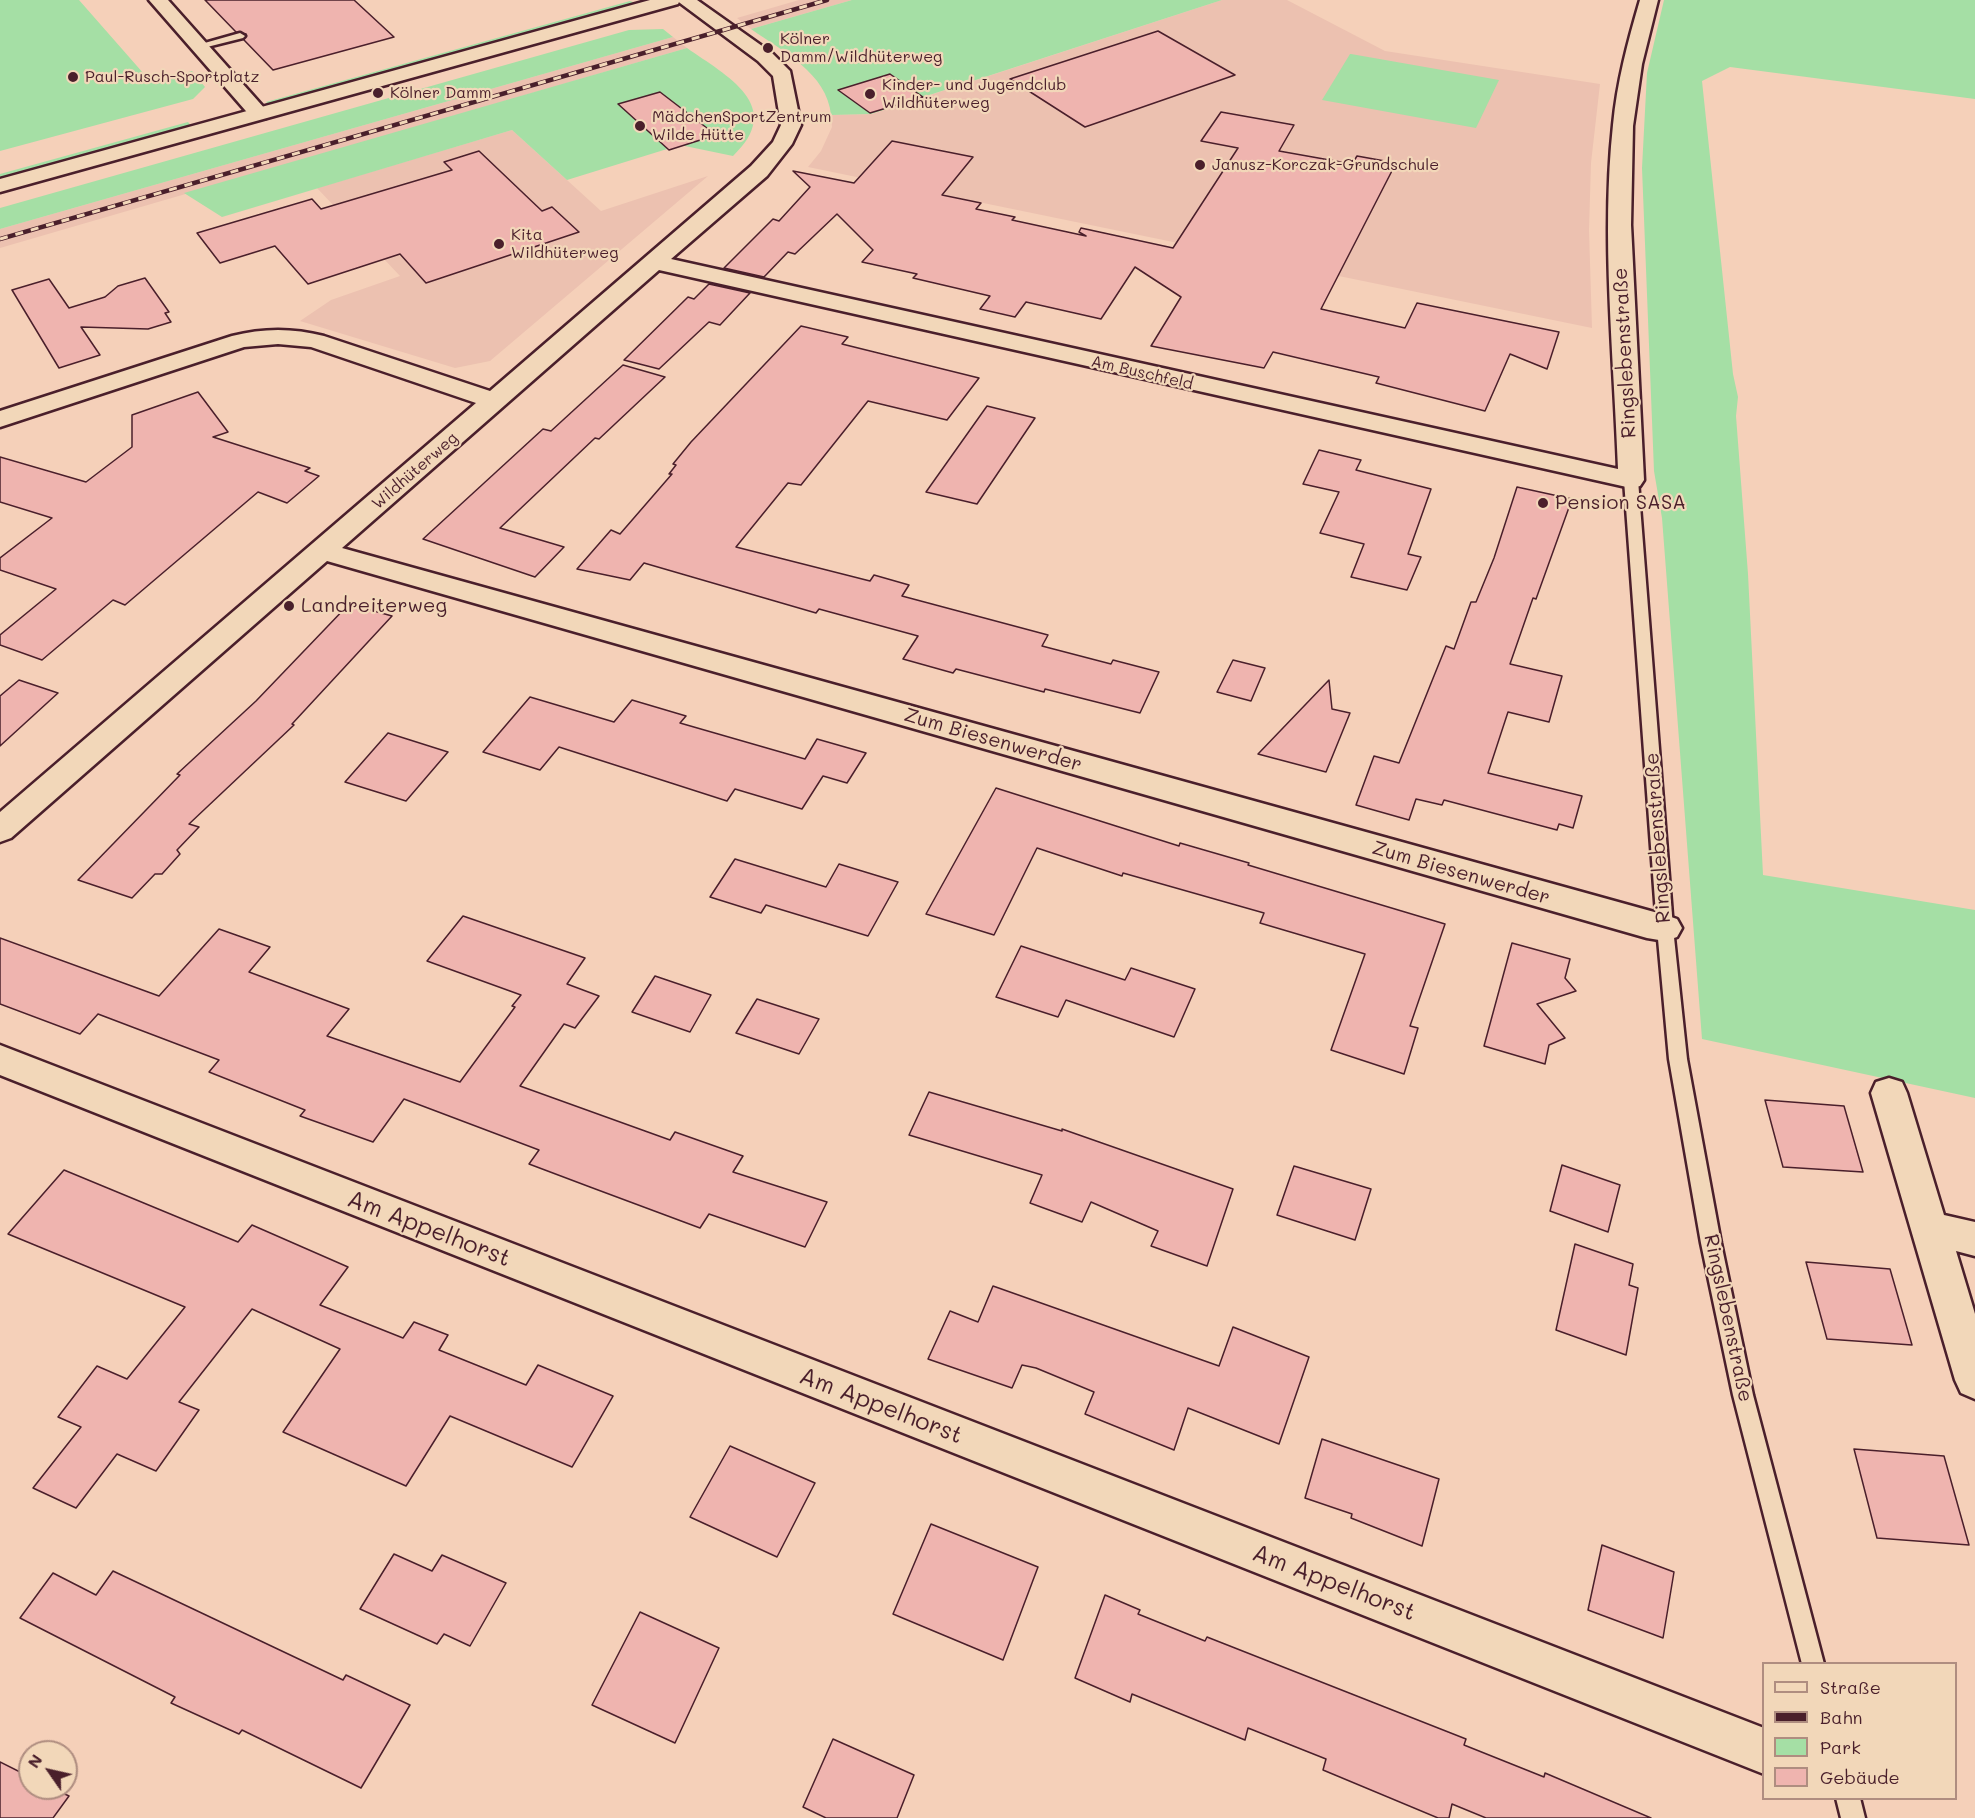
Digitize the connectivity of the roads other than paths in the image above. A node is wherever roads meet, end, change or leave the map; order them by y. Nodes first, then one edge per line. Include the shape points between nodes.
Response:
1 (158, 0) edge
2 (615, 0) edge
3 (686, 0) edge
4 (1649, 0) edge
5 (660, 1) edge
6 (677, 20) dead end
7 (240, 36) dead end
8 (199, 46) junction
9 (764, 81) dead end
10 (784, 90) junction
11 (253, 107) junction
12 (0, 168) edge
13 (0, 186) edge
14 (654, 262) junction
15 (495, 401) junction
16 (0, 419) edge
17 (1631, 480) junction
18 (321, 551) junction
19 (0, 830) edge
20 (1665, 928) junction
21 (0, 1060) edge
22 (1889, 1093) dead end
23 (1930, 1228) junction
24 (1975, 1239) edge
25 (1975, 1380) edge
26 (1812, 1662) edge
27 (1762, 1750) edge
28 (1848, 1800) edge
29 (1852, 1818) edge

1 - 8 street
2 - 11 street
3 - 10 street, Wildhüterweg via 773,63 783,75
4 - 17 street, Ringslebenstraße via 1632,64 1623,137 1620,225
5 - 6 street
5 - 11 street
7 - 8 lane
8 - 11 street
9 - 10 street
10 - 14 street, Wildhüterweg via 790,125 782,144 759,171
11 - 12 street
11 - 13 street
14 - 15 street, Wildhüterweg
14 - 17 street, Am Buschfeld
15 - 16 street via 316,341 269,336 240,341
15 - 18 street, Wildhüterweg
17 - 20 lane, Ringslebenstraße
18 - 19 street, Wildhüterweg
18 - 20 street, Zum Biesenwerder
20 - 26 lane, Ringslebenstraße via 1678,1059 1711,1243 1743,1395
21 - 27 street, Am Appelhorst
22 - 23 street
23 - 24 street
23 - 25 street
28 - 29 lane

